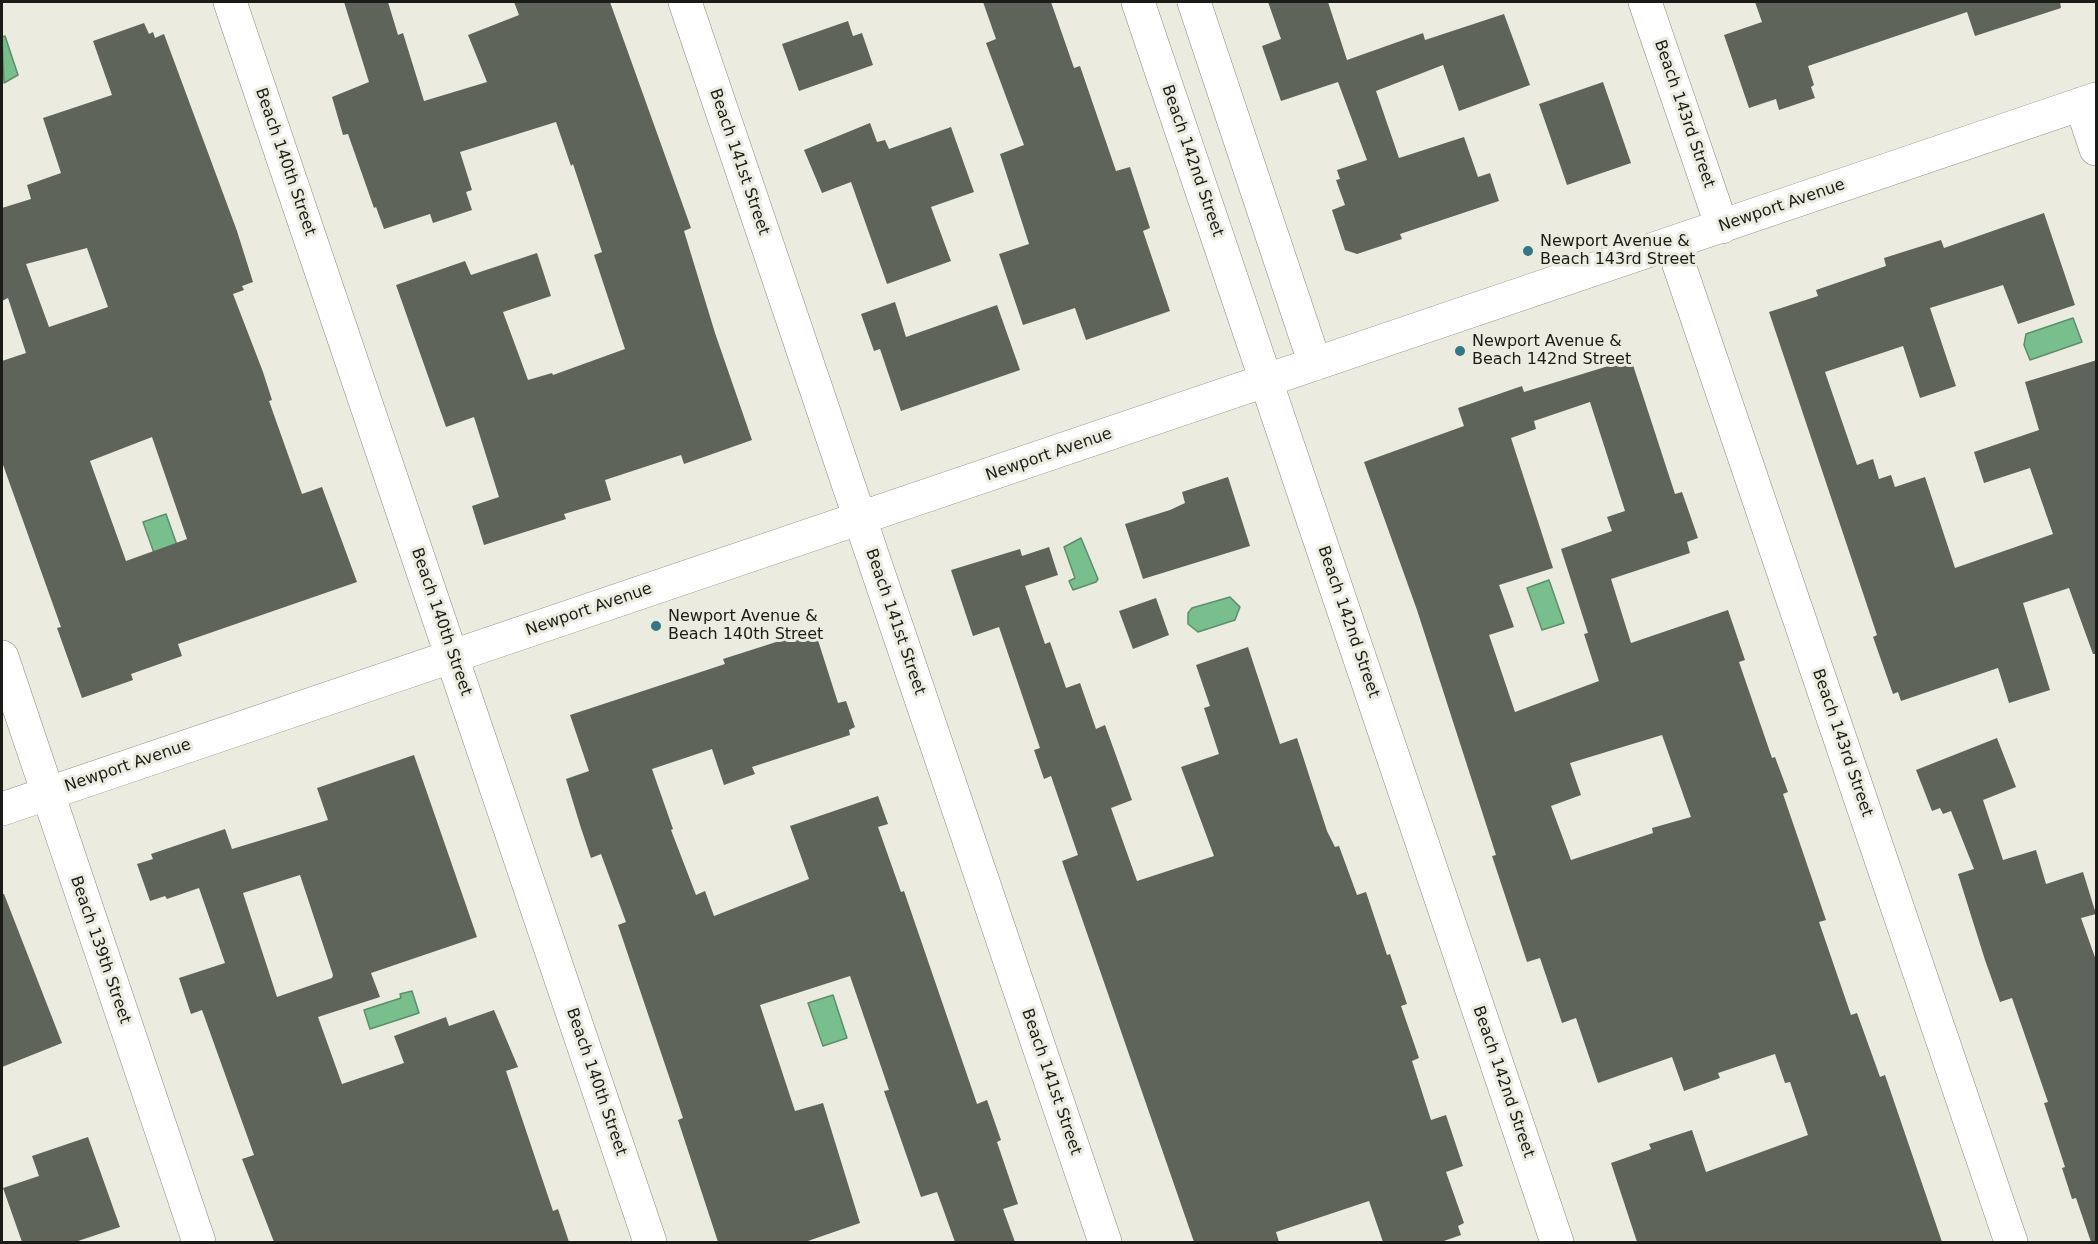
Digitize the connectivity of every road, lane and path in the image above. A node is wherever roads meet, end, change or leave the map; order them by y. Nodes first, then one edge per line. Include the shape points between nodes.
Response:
1 (230, 2) edge
2 (685, 2) edge
3 (1138, 2) edge
4 (1194, 2) edge
5 (1646, 2) edge
6 (2089, 102) edge
7 (2097, 149) edge
8 (1722, 227) junction
9 (1672, 244) junction
10 (1315, 364) junction
11 (1266, 380) junction
12 (860, 518) junction
13 (452, 656) junction
14 (2, 657) edge
15 (48, 793) junction
16 (2, 809) edge
17 (199, 1242) edge
18 (651, 1242) edge
19 (1105, 1242) edge
20 (1557, 1242) edge
21 (2012, 1242) edge

1 - 13 street, Beach 140th Street
2 - 12 street, Beach 141st Street
3 - 11 street, Beach 142nd Street
4 - 10 street
5 - 8 street, Beach 143rd Street
6 - 7 street
6 - 8 street, Newport Avenue
8 - 9 street, Newport Avenue
9 - 10 street, Newport Avenue
9 - 21 street, Beach 143rd Street
10 - 11 street, Newport Avenue
11 - 12 street, Newport Avenue
11 - 20 street, Beach 142nd Street
12 - 13 street, Newport Avenue
12 - 19 street, Beach 141st Street
13 - 15 street, Newport Avenue
13 - 18 street, Beach 140th Street
14 - 15 street, Beach 139th Street
15 - 16 street, Newport Avenue
15 - 17 street, Beach 139th Street

